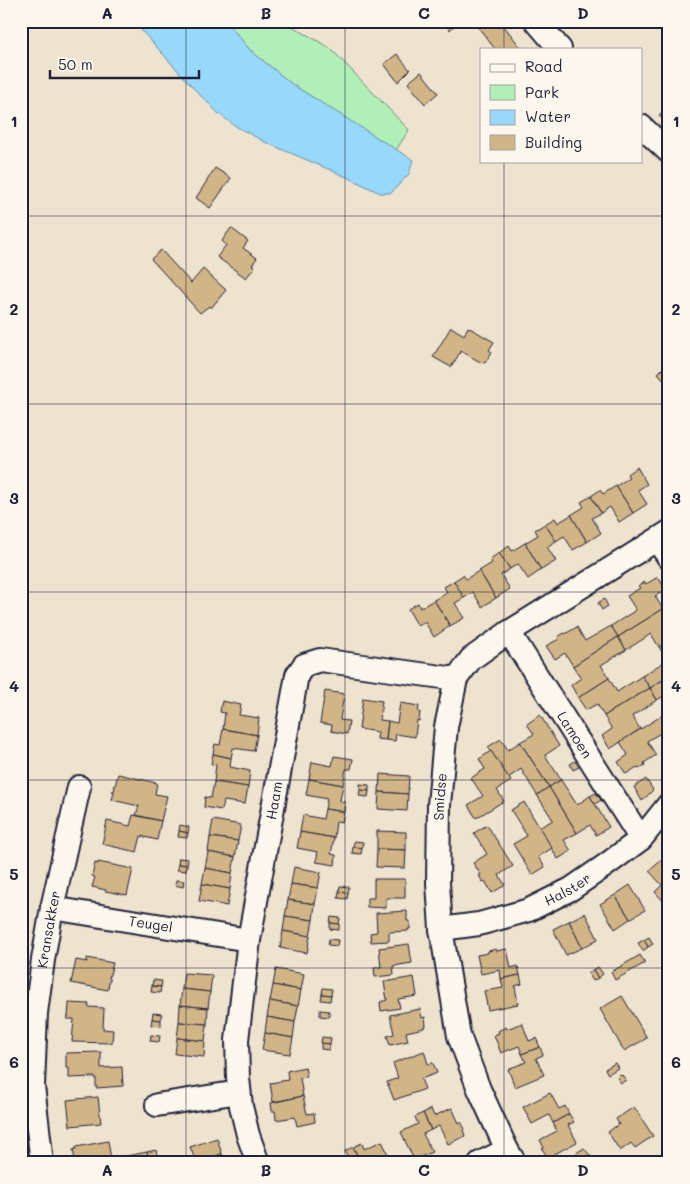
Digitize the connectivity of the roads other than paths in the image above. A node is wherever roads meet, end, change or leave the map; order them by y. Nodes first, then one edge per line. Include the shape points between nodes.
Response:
1 (536, 21) edge
2 (559, 48) edge
3 (642, 127) edge
4 (669, 152) edge
5 (665, 543) edge
6 (509, 632) junction
7 (456, 679) junction
8 (79, 787) dead end
9 (669, 804) edge
10 (641, 839) junction
11 (52, 908) junction
12 (441, 929) junction
13 (250, 940) junction
14 (29, 1012) edge
15 (239, 1092) junction
16 (157, 1105) dead end
17 (511, 1157) edge
18 (42, 1163) edge
19 (258, 1163) edge
20 (480, 1163) edge

1 - 2 street
3 - 4 street
5 - 6 street, Smidse
6 - 7 street, Smidse via 471,659
6 - 10 street, Lamoen
7 - 12 street, Smidse via 446,727 439,805
7 - 13 street, Haam via 320,660 304,665 297,675
8 - 11 street, Kransakker
9 - 10 street, Halster
10 - 12 street, Halster via 571,889 529,910 479,924
11 - 13 street, Teugel
11 - 14 street, Kransakker
12 - 17 street, Smidse via 458,1036
13 - 15 street, Haam via 237,1040
14 - 18 street, Kransakker
15 - 16 street
15 - 19 street, Haam
17 - 20 street

